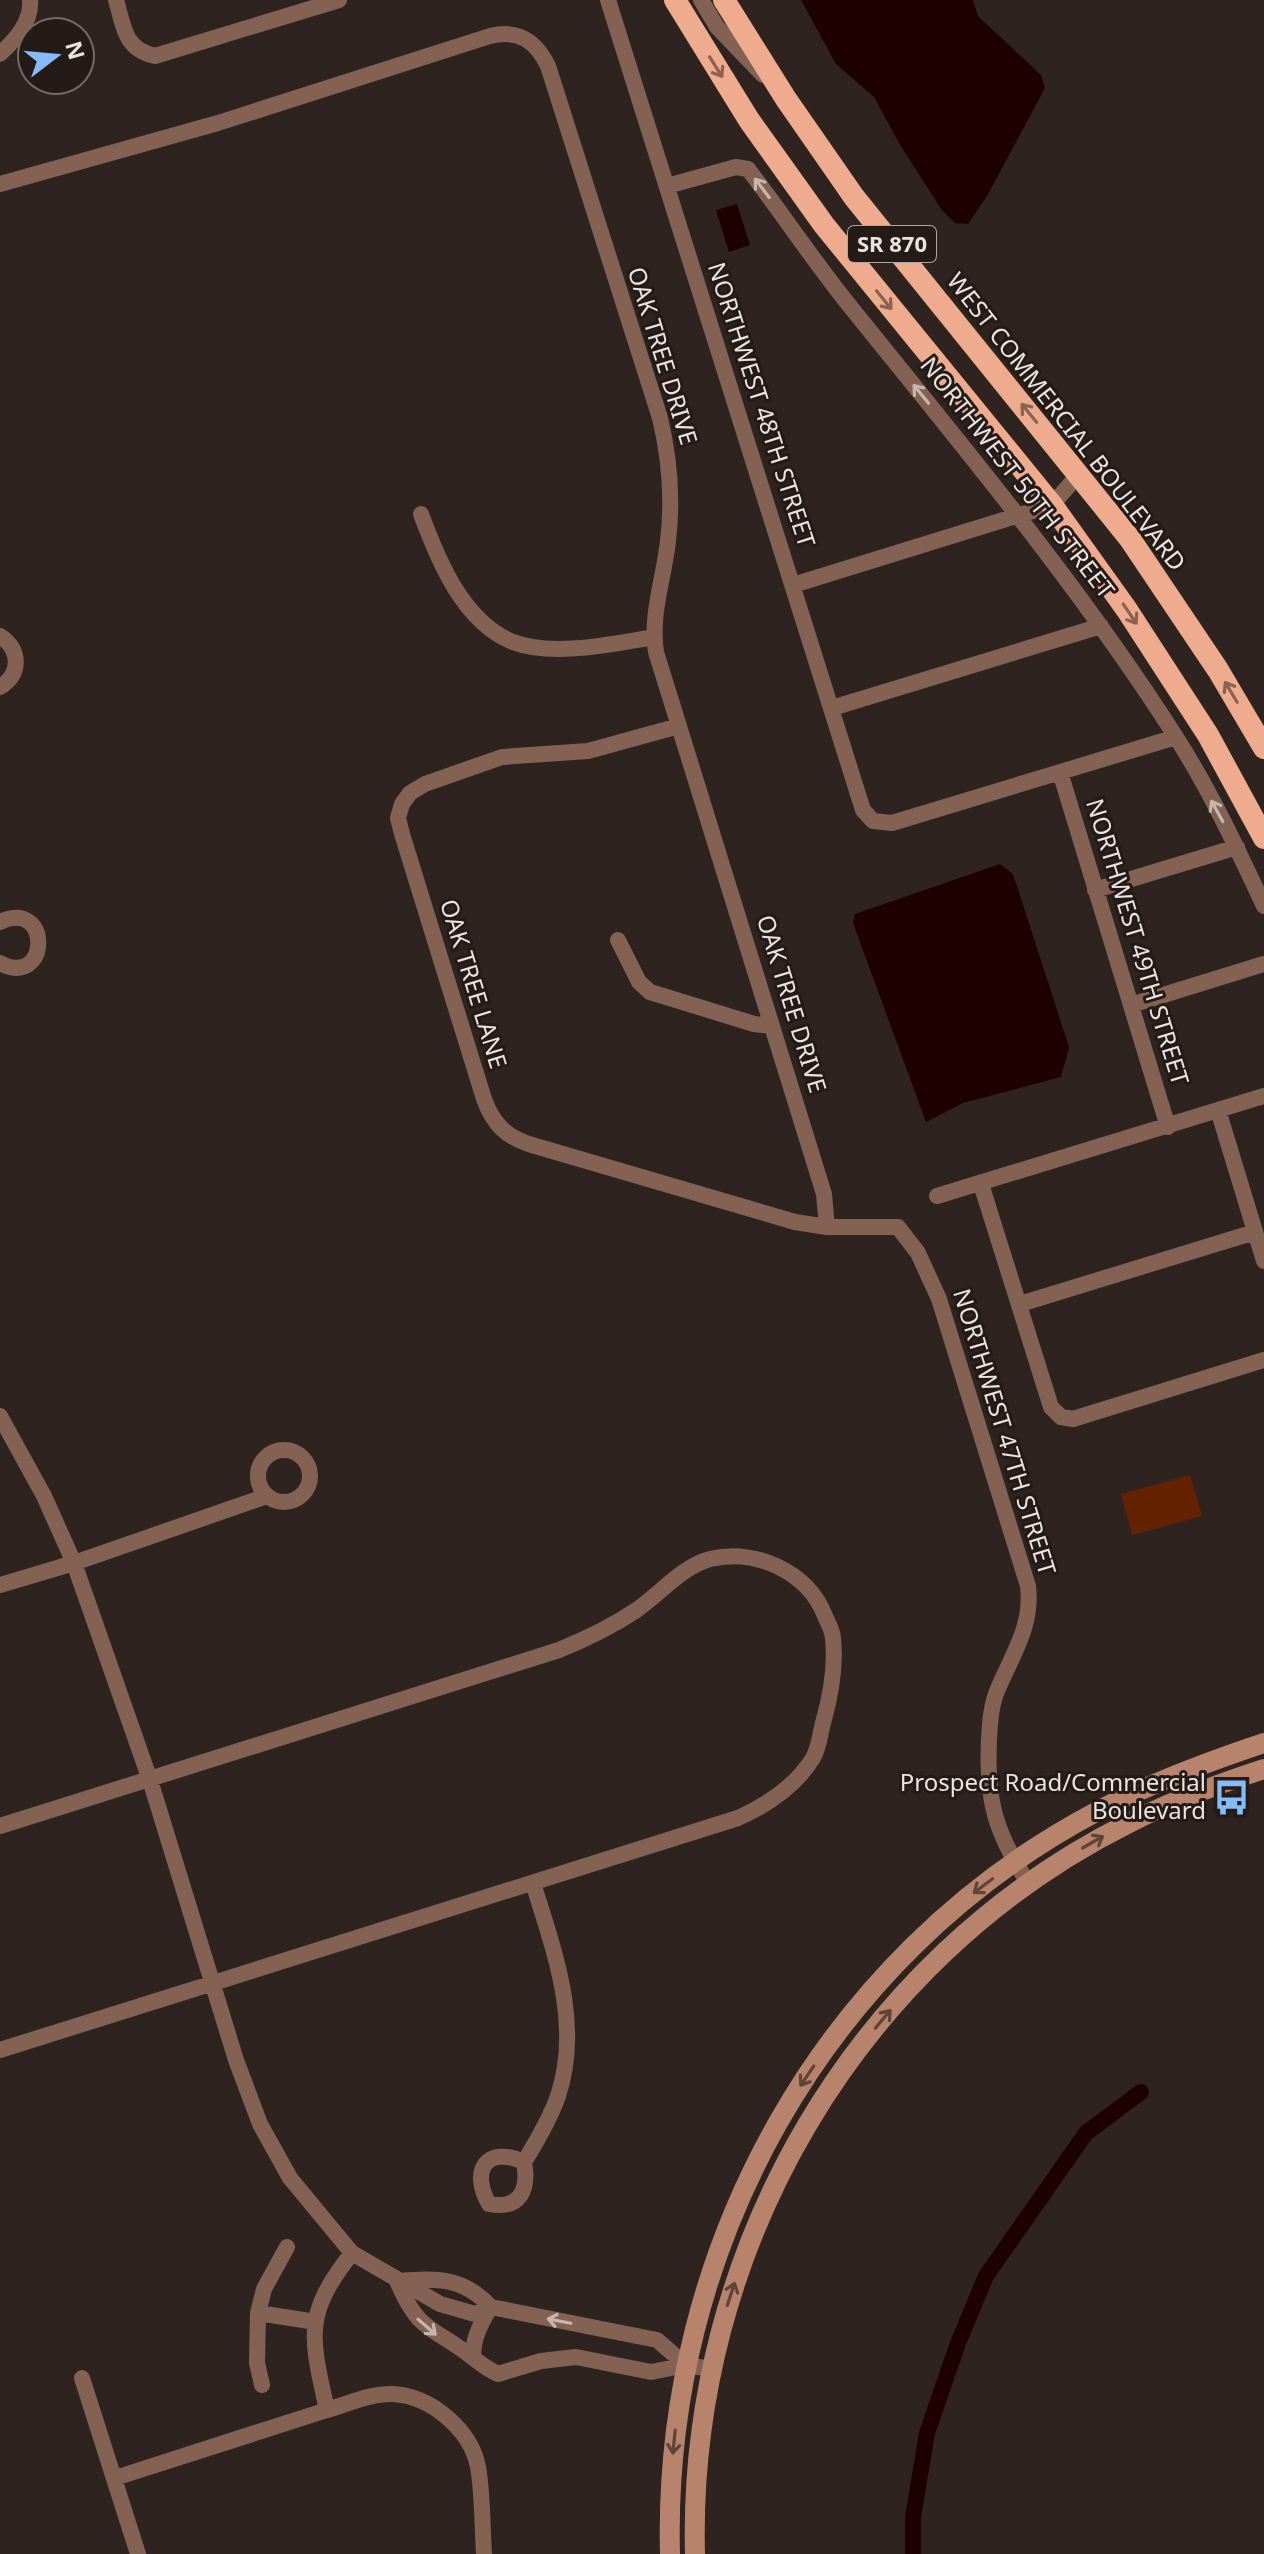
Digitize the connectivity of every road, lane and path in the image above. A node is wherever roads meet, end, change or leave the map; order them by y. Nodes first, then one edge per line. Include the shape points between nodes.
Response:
1 (30, 0) edge
2 (116, 0) edge
3 (339, 0) edge
4 (608, 0) edge
5 (675, 0) edge
6 (701, 0) edge
7 (724, 0) edge
8 (0, 54) edge
9 (786, 99) junction
10 (0, 184) edge
11 (667, 186) junction
12 (1079, 474) junction
13 (1052, 505) junction
14 (421, 514) dead end
15 (1020, 516) junction
16 (793, 585) junction
17 (1101, 626) junction
18 (0, 636) edge
19 (654, 637) junction
20 (0, 687) edge
21 (832, 708) junction
22 (679, 726) junction
23 (1176, 737) junction
24 (1264, 748) edge
25 (1060, 772) junction
26 (1264, 838) edge
27 (1237, 847) junction
28 (1095, 890) junction
29 (1264, 906) edge
30 (0, 922) edge
31 (618, 940) dead end
32 (0, 963) edge
33 (1264, 964) edge
34 (1131, 1005) junction
35 (772, 1026) junction
36 (1264, 1096) edge
37 (1218, 1110) junction
38 (1168, 1127) junction
39 (981, 1184) junction
40 (937, 1196) dead end
41 (827, 1227) junction
42 (898, 1227) joint
43 (1255, 1232) junction
44 (1264, 1261) edge
45 (1020, 1304) junction
46 (1264, 1360) edge
47 (0, 1416) edge
48 (267, 1496) dead end
49 (74, 1563) junction
50 (0, 1585) edge
51 (1264, 1743) edge
52 (1264, 1769) edge
53 (150, 1780) junction
54 (0, 1826) edge
55 (1015, 1862) junction
56 (533, 1883) junction
57 (1029, 1884) junction
58 (213, 1983) junction
59 (0, 2050) edge
60 (524, 2162) dead end
61 (287, 2247) dead end
62 (352, 2253) junction
63 (397, 2281) junction
64 (491, 2307) junction
65 (258, 2313) junction
66 (316, 2322) junction
67 (473, 2357) junction
68 (686, 2365) junction
69 (711, 2369) junction
70 (82, 2378) dead end
71 (262, 2385) dead end
72 (327, 2410) junction
73 (115, 2478) junction
74 (138, 2554) edge
75 (484, 2554) edge
76 (670, 2554) edge
77 (695, 2554) edge

1 - 8 street via 19,35
2 - 3 street via 128,40 140,52 155,56
4 - 11 street, NORTHWEST 48TH STREET
5 -> 13 highway, SR 870 via 749,120 824,225
6 - 9 street, WEST COMMERCIAL BOULEVARD via 717,27
7 - 9 highway, WEST COMMERCIAL BOULEVARD / SR 870
12 -> 9 highway, WEST COMMERCIAL BOULEVARD / SR 870 via 854,197
10 - 19 street, OAK TREE DRIVE via 218,123 490,36 528,39 548,66 664,436 671,475 670,521
15 -> 11 street, NORTHWEST 50TH STREET via 843,297 748,169
11 - 16 street, NORTHWEST 48TH STREET
12 - 13 street
24 -> 12 highway, WEST COMMERCIAL BOULEVARD / SR 870 via 1175,604
13 - 15 street
13 -> 26 highway, SR 870 via 1189,705
14 - 19 street via 454,587 504,638 572,648
15 - 16 street
15 - 17 street, NORTHWEST 50TH STREET
16 - 21 street, NORTHWEST 48TH STREET
17 - 21 street
17 - 23 street, NORTHWEST 50TH STREET
18 - 20 street via 16,657 13,675
19 - 22 street, OAK TREE DRIVE
21 - 25 street, NORTHWEST 48TH STREET via 863,810 873,821 892,823
22 - 35 street, OAK TREE DRIVE
22 - 41 street, OAK TREE LANE via 603,748 502,757 425,784 402,804 402,834 484,1099 504,1133 781,1218
23 - 25 street
27 -> 23 street, NORTHWEST 50TH STREET
25 - 28 street, NORTHWEST 49TH STREET
27 - 28 street
27 - 29 street, NORTHWEST 50TH STREET
28 - 34 street, NORTHWEST 49TH STREET
30 - 32 street via 15,918 30,923 40,945 26,966
31 - 35 street via 639,982 650,992
33 - 34 street
34 - 38 street, NORTHWEST 49TH STREET
35 - 41 street, OAK TREE DRIVE via 824,1194
36 - 37 street
37 - 38 street
37 - 43 street
38 - 39 street
39 - 40 street
39 - 45 street
41 - 42 street, OAK TREE LANE
42 - 55 street, NORTHWEST 47TH STREET via 934,1285 1028,1586 1027,1623 992,1708 988,1765 992,1808
43 - 44 street
43 - 45 street
45 - 46 street via 1051,1407 1061,1417 1073,1419
47 - 49 street
48 - 49 street
49 - 50 street
49 - 53 street
51 - 55 main road via 1119,1800
57 -> 52 main road via 1128,1823
53 - 54 street
53 - 56 street via 559,1650 637,1610 709,1560 761,1559 796,1575 820,1604 833,1636 833,1688 814,1756 795,1780 766,1805 738,1818
53 - 58 street
55 - 57 street, NORTHWEST 47TH STREET
55 -> 68 main road via 905,1954 811,2069 763,2148 727,2225 707,2279
56 - 58 street
56 - 60 street via 562,1984 566,2046 559,2095
69 -> 57 main road via 726,2307 757,2223 818,2108 869,2036 922,1975
58 - 59 street
58 - 62 street via 260,2124 290,2178
61 - 65 street via 264,2289
62 - 63 street
62 - 66 street via 321,2299
63 - 64 street via 434,2278 457,2283
63 - 64 street via 464,2313
63 -> 67 street via 418,2320
64 - 67 street via 479,2326
68 -> 64 street via 657,2340
65 - 66 street
65 - 71 street
66 - 72 street via 316,2360
67 - 68 street via 498,2374 576,2357 651,2372
68 - 69 street
68 -> 76 main road via 673,2446
69 - 77 main road via 698,2466
70 - 73 street
72 - 73 street
72 - 75 street via 394,2394 441,2413 465,2436 478,2465
73 - 74 street

